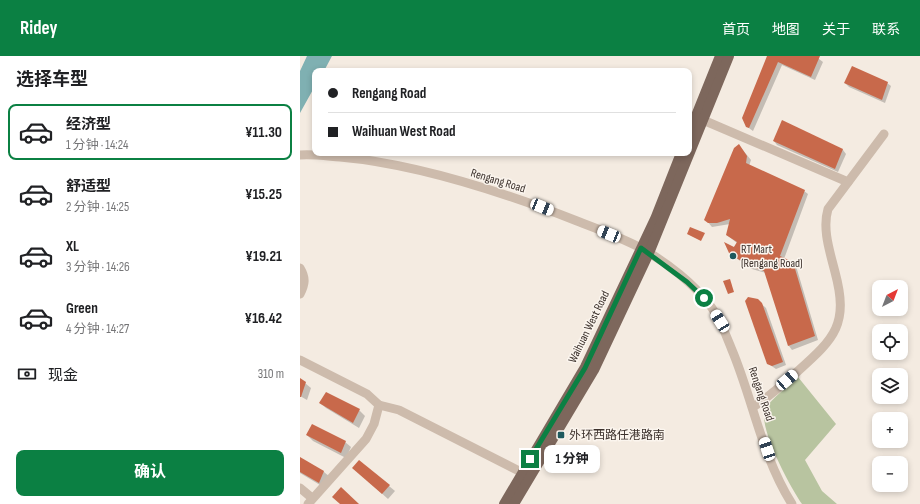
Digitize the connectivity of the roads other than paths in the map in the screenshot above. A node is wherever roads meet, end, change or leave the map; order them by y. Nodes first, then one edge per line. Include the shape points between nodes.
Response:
1 (720, 56) edge
2 (729, 56) edge
3 (703, 120) junction
4 (692, 126) edge
5 (884, 134) dead end
6 (692, 145) edge
7 (300, 155) edge
8 (312, 156) edge
9 (315, 156) edge
10 (680, 156) edge
11 (687, 156) edge
12 (848, 182) junction
13 (645, 251) junction
14 (300, 268) edge
15 (300, 294) edge
16 (300, 360) edge
17 (379, 405) junction
18 (753, 407) junction
19 (523, 472) junction
20 (300, 488) edge
21 (310, 501) edge
22 (504, 504) edge
23 (514, 504) edge
24 (792, 504) edge

1 - 4 main road
2 - 3 main road, Waihuan West Road
3 - 6 main road, Waihuan West Road
3 - 12 street
5 - 12 street
7 - 8 street, Rengang Road
9 - 13 street, Rengang Road via 361,159 413,169 460,182 542,207 623,239
10 - 13 main road, Waihuan West Road
11 - 13 main road, Waihuan West Road
12 - 18 street via 828,209 826,217 827,236 842,306 836,328 820,351 766,399
13 - 18 street, Rengang Road via 687,282 712,308 720,321
13 - 19 main road, Waihuan West Road via 585,368
13 - 23 main road, Waihuan West Road via 594,370
14 - 15 street via 304,274 305,284
16 - 17 street via 367,394
17 - 19 street via 399,410
17 - 21 street via 374,424 366,439
18 - 24 street, Rengang Road via 771,463 780,485
19 - 22 main road, Waihuan West Road
20 - 21 street

